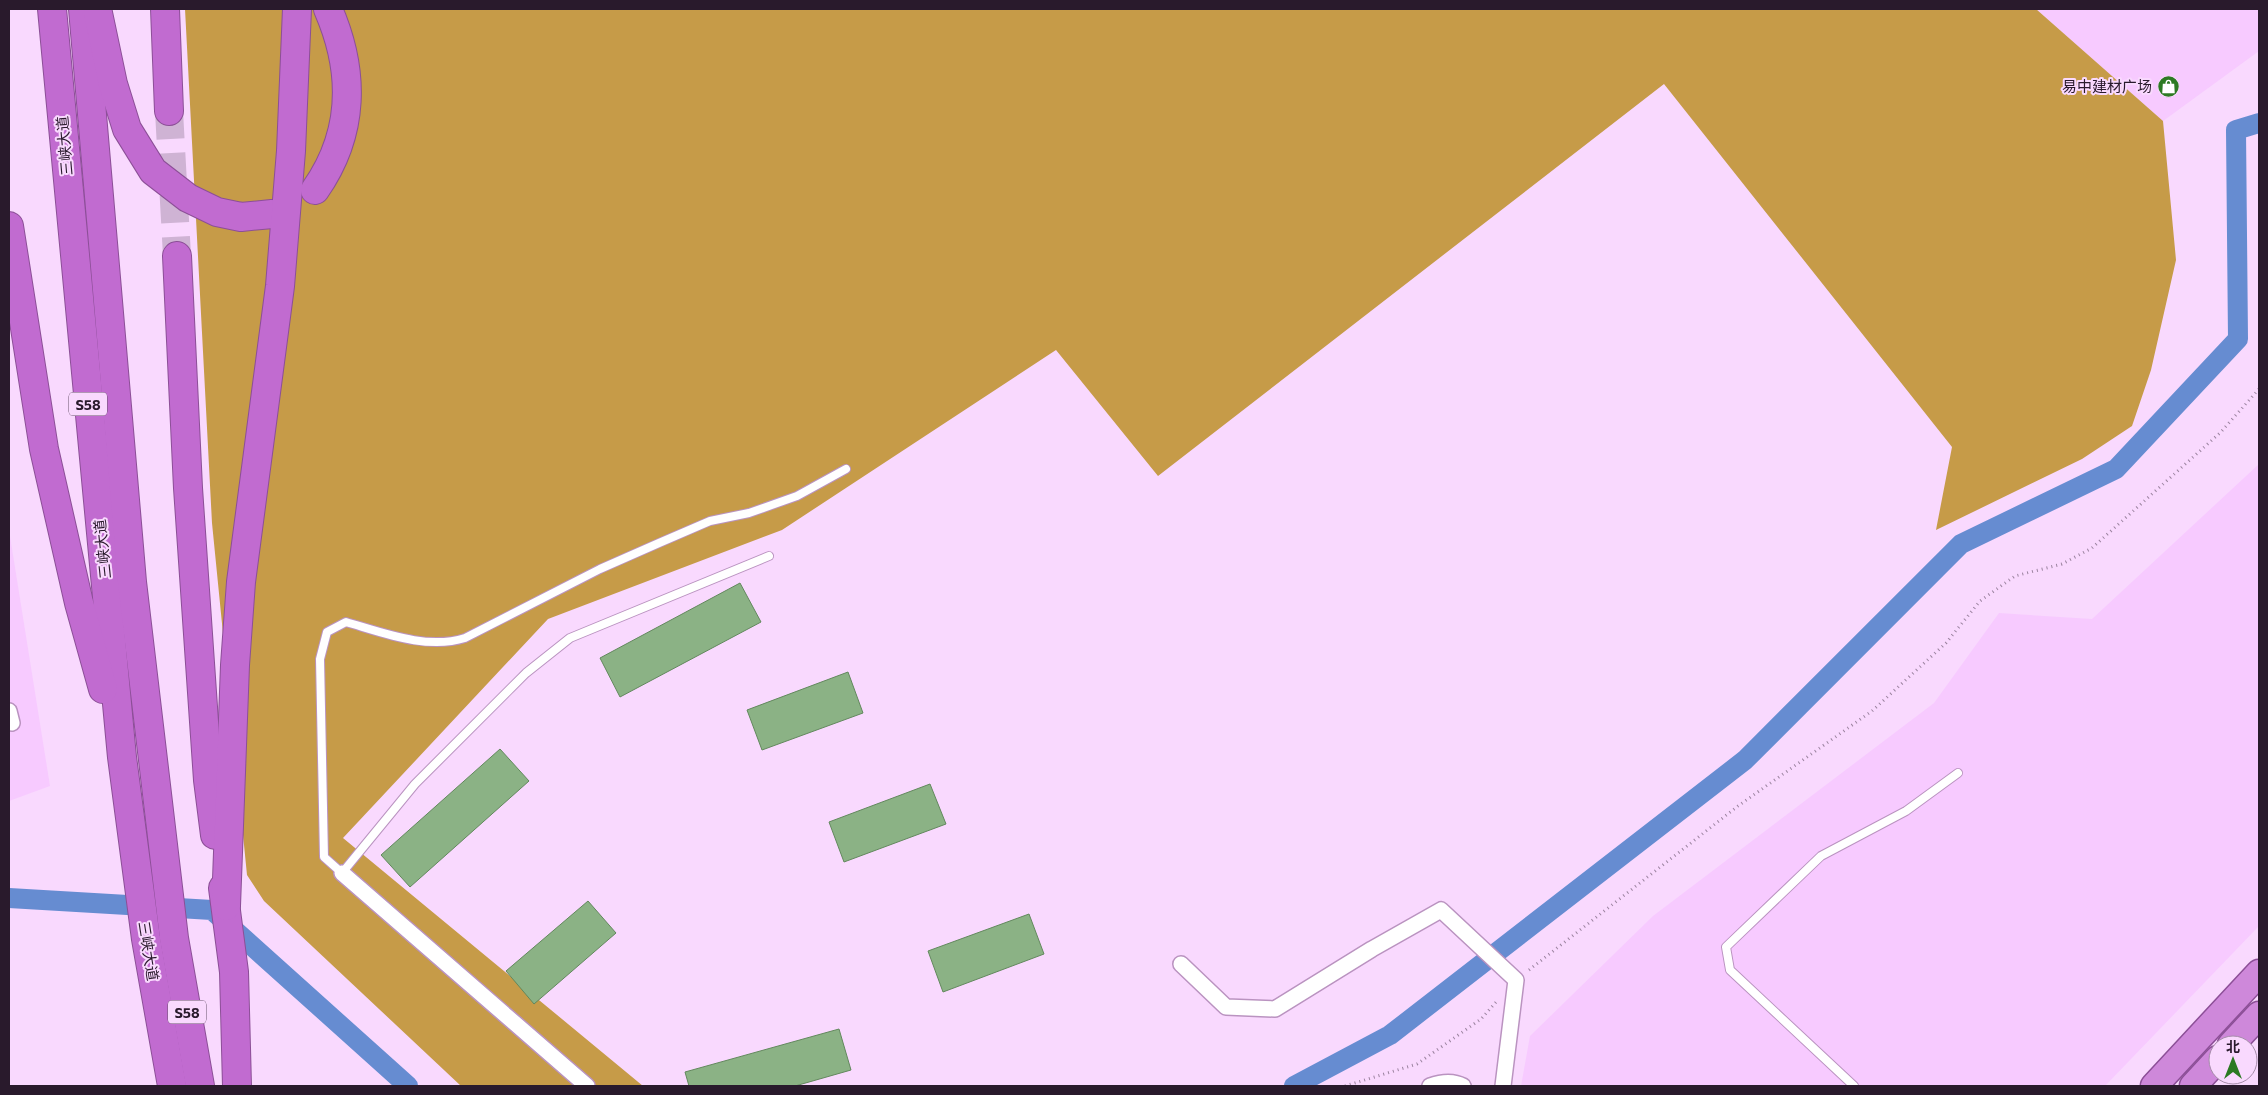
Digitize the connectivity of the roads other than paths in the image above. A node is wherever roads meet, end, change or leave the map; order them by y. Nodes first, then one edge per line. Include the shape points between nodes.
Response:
1 (52, 9) edge
2 (83, 9) edge
3 (98, 9) edge
4 (165, 9) edge
5 (298, 9) edge
6 (328, 9) edge
7 (169, 111) tunnel mouth
8 (315, 190) dead end
9 (272, 214) dead end
10 (9, 226) edge
11 (177, 256) tunnel mouth
12 (846, 469) dead end
13 (769, 556) dead end
14 (122, 758) junction
15 (1958, 773) dead end
16 (342, 872) junction
17 (226, 906) junction
18 (1181, 964) dead end
19 (2259, 974) edge
20 (2259, 1015) edge
21 (2240, 1035) edge
22 (2208, 1070) edge
23 (172, 1086) edge
24 (200, 1086) edge
25 (237, 1086) edge
26 (587, 1086) edge
27 (1430, 1086) edge
28 (1463, 1086) edge
29 (1503, 1086) edge
30 (1854, 1086) edge
31 (2154, 1086) edge
32 (2193, 1086) edge

1 - 14 highway, 三峡大道 / S58
2 - 24 highway, 三峡大道 / S58 via 132,582 174,938
3 - 9 highway via 113,84 127,129 153,171 188,198 217,212 241,217
4 - 7 highway
5 - 17 highway via 280,286 241,582
6 - 8 highway via 339,34 346,64 348,97 342,137 328,173
10 - 14 highway via 44,449 78,603
11 - 17 highway via 188,488 208,780
12 - 16 lane via 797,496 749,514 710,521 600,569 465,638 448,643 416,640 346,622 327,632 320,659 324,857
13 - 16 lane via 570,638 526,673 415,784
14 - 23 highway, 三峡大道 / S58 via 146,939
15 - 30 lane via 1906,811 1821,856 1726,947 1730,970
16 - 26 street
17 - 25 highway via 234,972
18 - 29 street via 1226,1008 1275,1009 1441,910 1516,980
19 - 31 highway
20 - 21 highway
22 - 32 highway
27 - 28 street via 1442,1082

